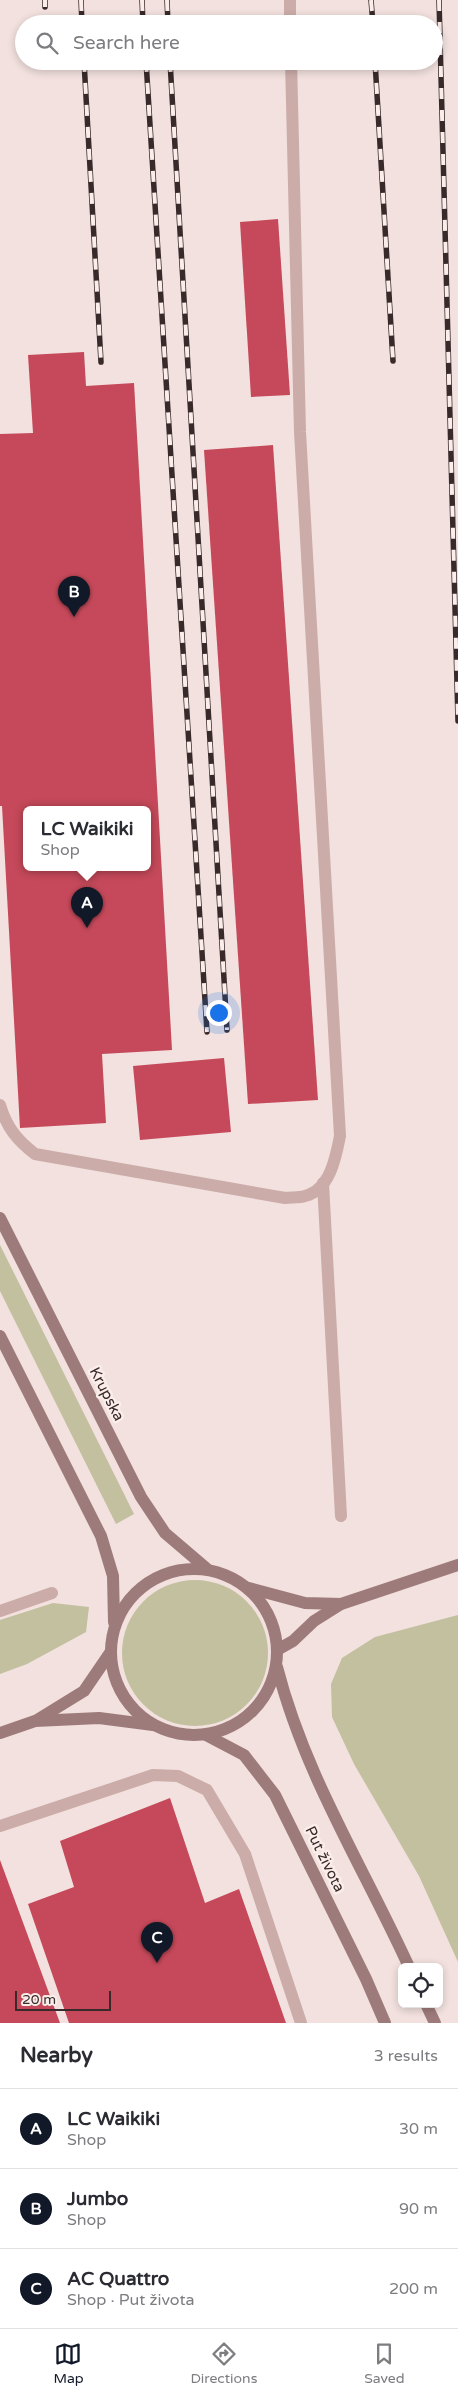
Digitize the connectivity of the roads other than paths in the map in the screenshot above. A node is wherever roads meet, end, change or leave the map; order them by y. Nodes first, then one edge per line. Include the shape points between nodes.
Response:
1 (290, 0) edge
2 (290, 15) edge
3 (291, 70) edge
4 (0, 1105) edge
5 (323, 1183) junction
6 (0, 1218) edge
7 (0, 1336) edge
8 (341, 1516) dead end
9 (458, 1565) edge
10 (206, 1568) junction
11 (249, 1588) junction
12 (52, 1593) dead end
13 (341, 1604) junction
14 (0, 1611) edge
15 (114, 1624) junction
16 (277, 1650) junction
17 (110, 1654) junction
18 (277, 1667) junction
19 (35, 1721) junction
20 (154, 1725) junction
21 (0, 1733) edge
22 (206, 1735) junction
23 (0, 1826) edge
24 (407, 1963) edge
25 (428, 2008) edge
26 (301, 2023) edge
27 (385, 2023) edge
28 (435, 2023) edge

1 - 2 lane
3 - 5 lane via 300,432 340,1136 335,1163
4 - 5 lane via 5,1122 16,1140 36,1154 285,1198 307,1196
5 - 8 lane
6 - 10 street, Krupska via 141,1497 164,1532
7 - 15 street via 101,1536 113,1576
9 - 13 street
10 - 11 street via 234,1577
10 - 15 street via 177,1569 150,1580 128,1599
11 - 13 street via 304,1603
11 - 16 street via 270,1615
12 - 14 lane
13 - 16 street via 314,1620
15 - 17 street
16 - 18 street
17 - 19 street via 84,1691
17 - 20 street via 116,1682 131,1707
18 - 22 street via 268,1692 252,1713 230,1728
18 - 24 street, Put života via 301,1746
19 - 20 street via 99,1718
19 - 21 street
20 - 22 street via 178,1735
22 - 27 street, Put života via 244,1755 275,1795
23 - 26 lane via 153,1775 178,1776 207,1790 245,1854
25 - 28 street

